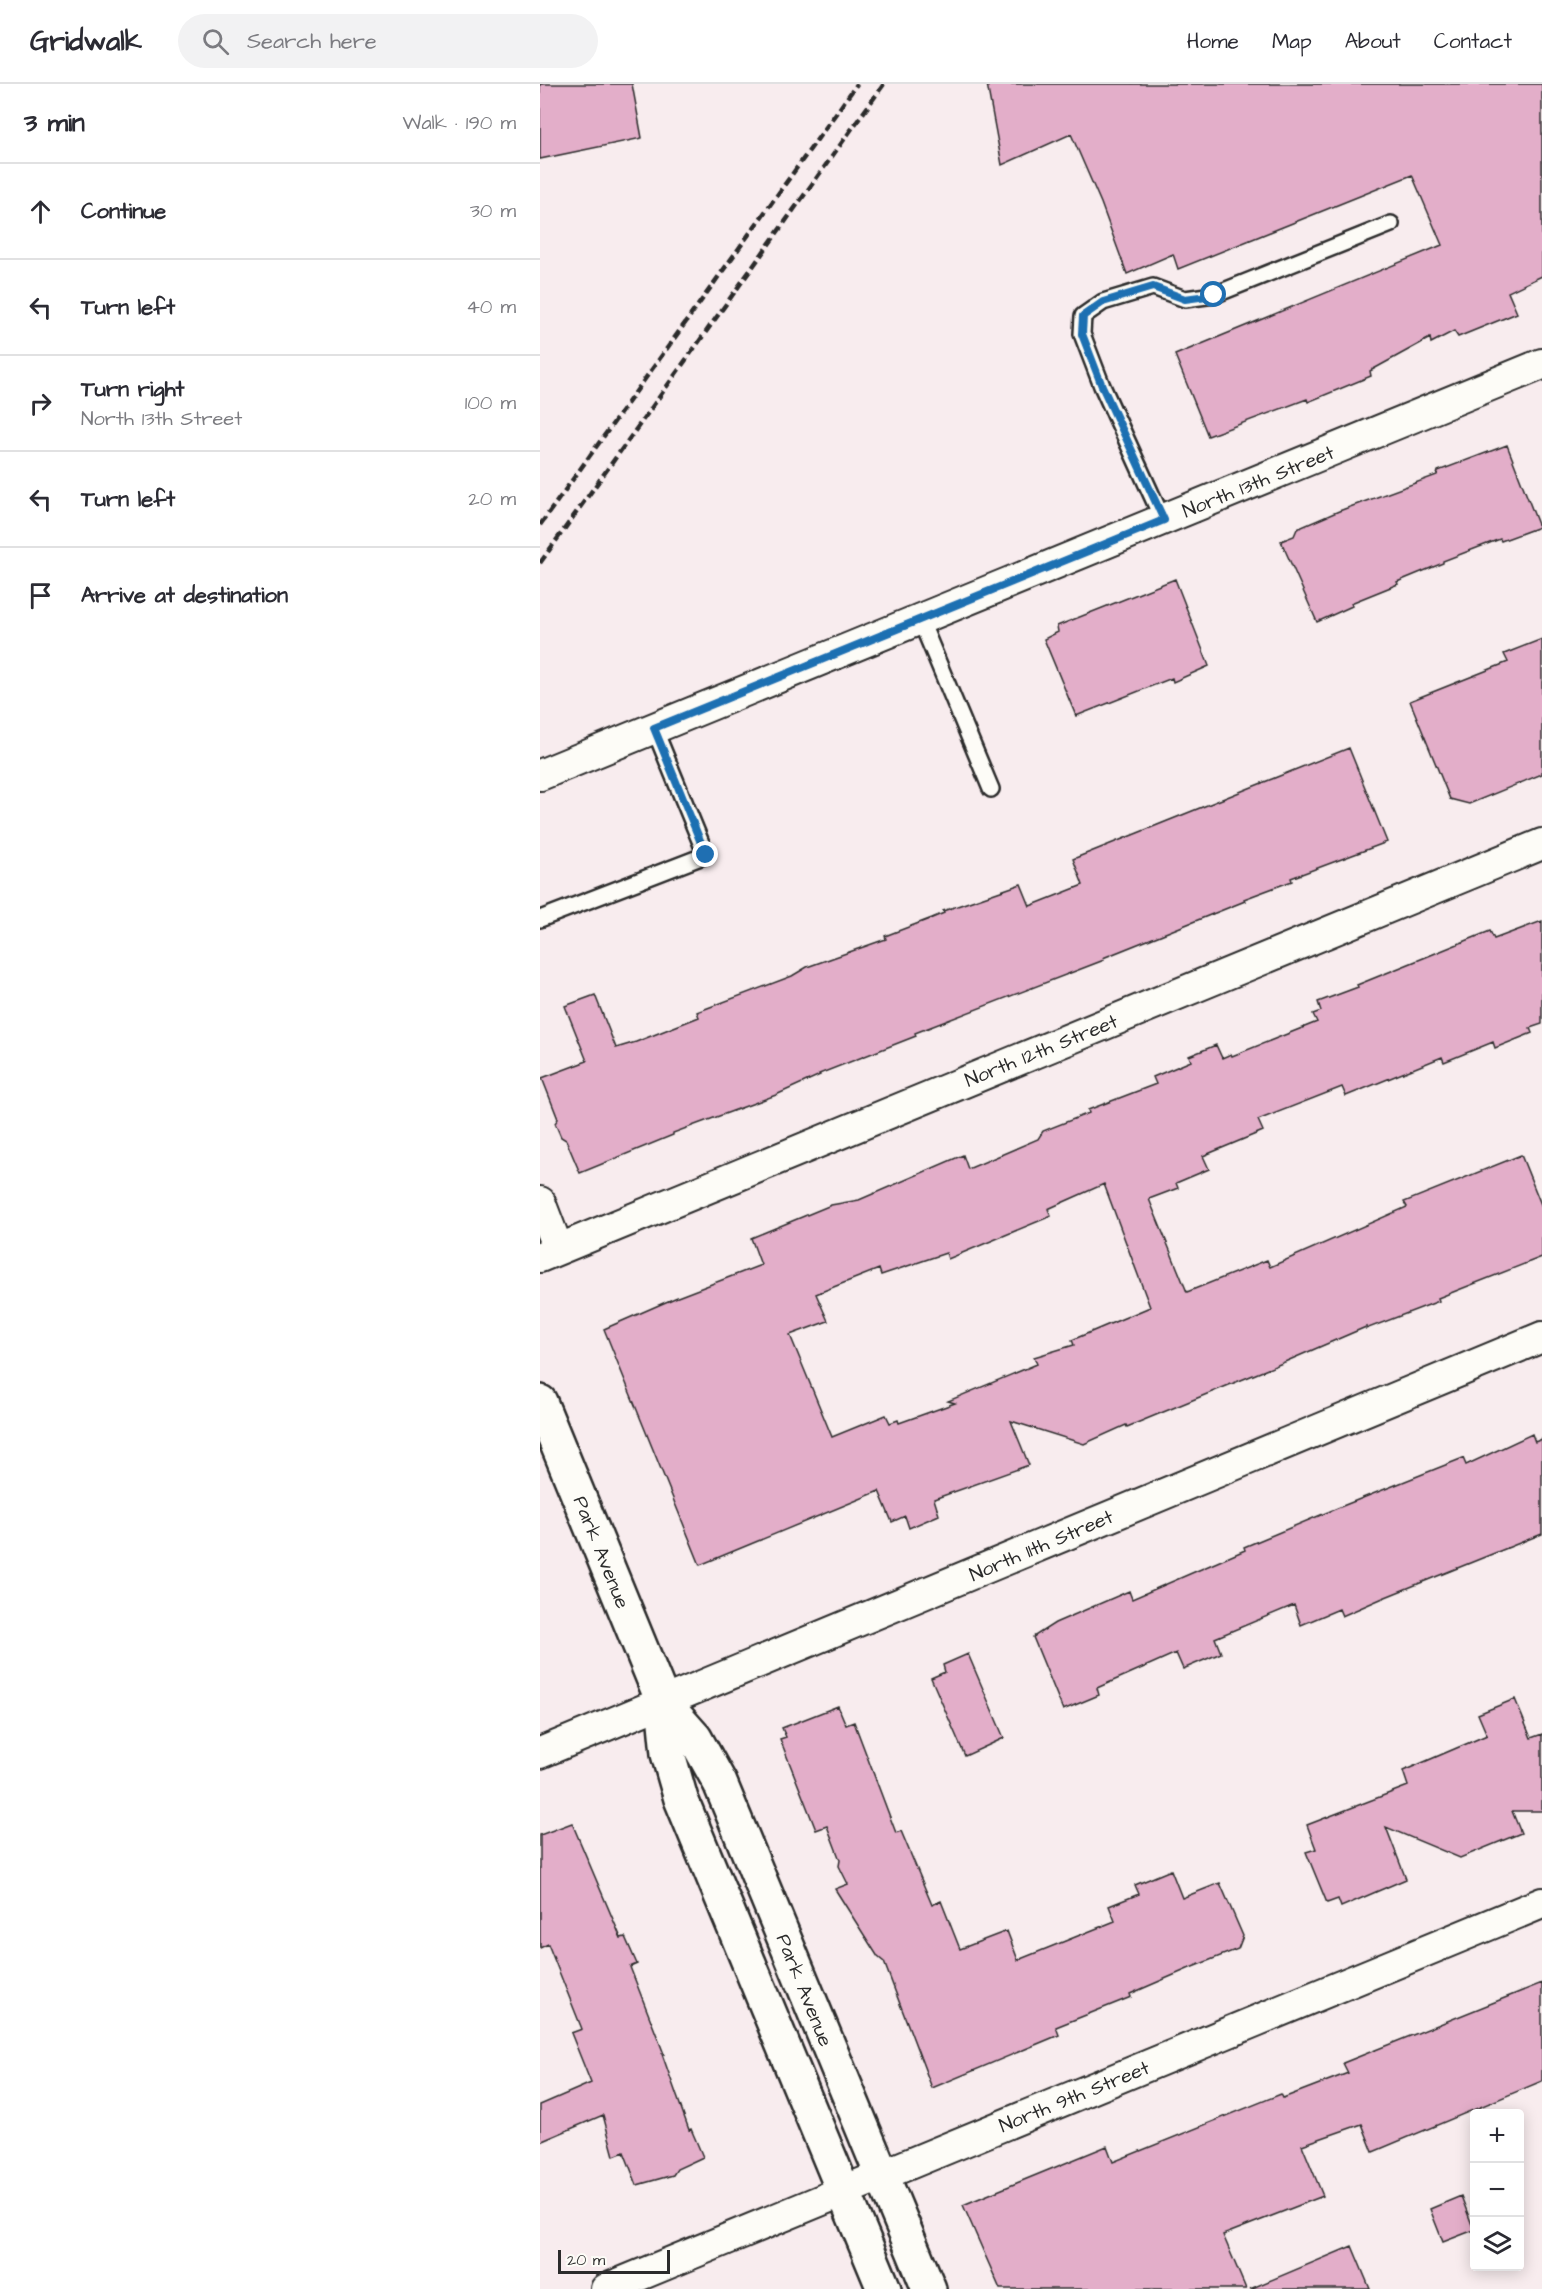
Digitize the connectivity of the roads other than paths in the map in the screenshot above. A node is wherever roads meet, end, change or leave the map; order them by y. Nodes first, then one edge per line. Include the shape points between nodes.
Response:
1 (1391, 224) dead end
2 (1542, 364) edge
3 (1164, 520) junction
4 (920, 619) junction
5 (654, 728) junction
6 (540, 775) edge
7 (991, 789) dead end
8 (1542, 844) edge
9 (540, 919) edge
10 (540, 1202) edge
11 (549, 1253) edge
12 (1542, 1337) edge
13 (540, 1402) edge
14 (663, 1702) junction
15 (540, 1753) edge
16 (1542, 1903) edge
17 (882, 2175) junction
18 (843, 2191) junction
19 (606, 2289) edge
20 (884, 2289) edge
21 (929, 2289) edge

1 - 3 lane via 1214,295 1185,299 1153,287 1103,302 1083,316 1082,334 1102,386
2 - 3 street, North 13th Street
3 - 4 street, North 13th Street
4 - 5 street, North 13th Street
4 - 7 lane
5 - 6 street, North 13th Street
5 - 9 lane via 706,855
8 - 11 street, North 12th Street
10 - 11 street
12 - 14 street, North 11th Street
13 - 14 main road, Park Avenue
14 - 15 street, North 11th Street
14 - 17 main road, Park Avenue via 695,1738 720,1783
14 - 18 main road, Park Avenue via 668,1755 681,1799
16 - 17 street, North 9th Street
17 - 18 street, North 9th Street
17 - 21 main road, Park Avenue
18 - 19 street, North 9th Street
18 - 20 main road, Park Avenue

